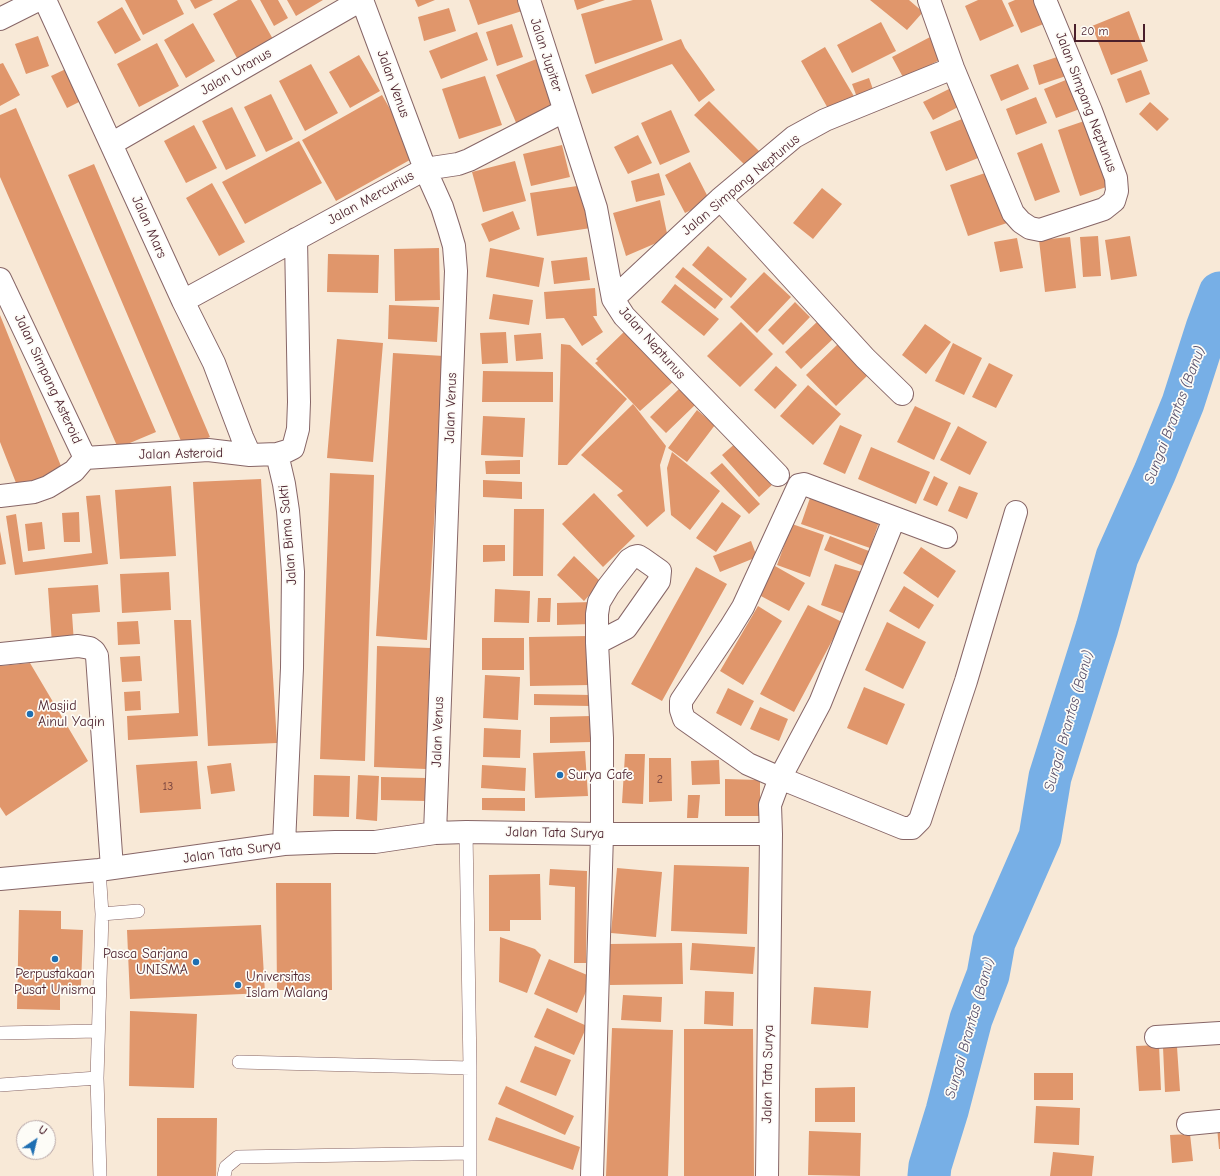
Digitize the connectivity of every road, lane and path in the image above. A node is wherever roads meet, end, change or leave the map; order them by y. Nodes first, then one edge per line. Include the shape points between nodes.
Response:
1 (38, 0) edge
2 (45, 0) edge
3 (362, 0) edge
4 (529, 0) edge
5 (929, 0) edge
6 (1045, 0) edge
7 (0, 20) edge
8 (953, 68) junction
9 (564, 111) junction
10 (111, 144) junction
11 (424, 169) junction
12 (720, 199) junction
13 (296, 239) junction
14 (0, 279) edge
15 (613, 299) junction
16 (183, 301) junction
17 (902, 394) dead end
18 (277, 454) junction
19 (250, 455) junction
20 (85, 458) junction
21 (778, 475) dead end
22 (0, 496) edge
23 (1016, 512) dead end
24 (894, 519) junction
25 (946, 537) dead end
26 (597, 643) dead end
27 (0, 654) edge
28 (780, 778) junction
29 (466, 832) junction
30 (435, 833) junction
31 (602, 834) junction
32 (770, 834) junction
33 (284, 844) junction
34 (106, 869) junction
35 (0, 879) edge
36 (138, 911) dead end
37 (102, 914) junction
38 (98, 1031) junction
39 (0, 1033) edge
40 (1220, 1033) edge
41 (1156, 1037) dead end
42 (239, 1062) dead end
43 (470, 1068) junction
44 (98, 1078) junction
45 (0, 1085) edge
46 (1220, 1122) edge
47 (1188, 1124) dead end
48 (470, 1153) junction
49 (100, 1176) edge
50 (224, 1176) edge
51 (470, 1176) edge
52 (592, 1176) edge
53 (767, 1176) edge

1 - 7 street
2 - 10 street, Jalan Mars
3 - 10 street, Jalan Uranus
3 - 11 street, Jalan Venus
4 - 9 street, Jalan Jupiter
5 - 8 street, Jalan Simpang Neptunus
6 - 8 street, Jalan Simpang Neptunus via 1116,178 1117,191 1114,202 1104,209 1040,230 1030,228 1022,222 1013,213
8 - 12 street, Jalan Simpang Neptunus via 825,120 794,137
9 - 11 street, Jalan Mercurius via 469,160
9 - 15 street, Jalan Neptunus via 596,208
10 - 16 street, Jalan Mars
11 - 13 street, Jalan Mercurius
11 - 30 street, Jalan Venus via 449,228 454,246 456,271
12 - 15 street, Jalan Simpang Neptunus
12 - 17 street via 865,358
13 - 16 street, Jalan Mercurius
13 - 18 street via 298,429 293,448
14 - 20 street, Jalan Simpang Asteroid
15 - 21 street, Jalan Neptunus via 624,316
16 - 19 street, Jalan Mars via 214,363
18 - 19 street, Jalan Asteroid
18 - 33 street, Jalan Bima Sakti via 288,511 293,572 292,668
19 - 20 street, Jalan Asteroid via 208,450
20 - 22 street via 74,471 48,487 34,492
23 - 28 street via 966,681 920,820 912,828 903,828
24 - 25 street
24 - 28 street via 820,704
24 - 28 street via 804,484 799,485 743,607 681,701 684,719 748,764
26 - 31 street via 602,738
27 - 34 street via 78,646 90,648 97,656
28 - 32 street via 770,805
29 - 30 street, Jalan Tata Surya
29 - 31 street, Jalan Tata Surya
29 - 43 lane
30 - 33 street, Jalan Tata Surya via 375,842
31 - 32 street, Jalan Tata Surya
31 - 52 street
32 - 53 street, Jalan Tata Surya
33 - 34 street, Jalan Tata Surya
34 - 35 street, Jalan Tata Surya
34 - 37 lane
36 - 37 lane
37 - 38 lane
38 - 39 lane
38 - 44 lane
40 - 41 street
42 - 43 lane
43 - 48 lane
44 - 45 lane
44 - 49 lane
46 - 47 street
48 - 50 lane via 238,1157 226,1167
48 - 51 lane

